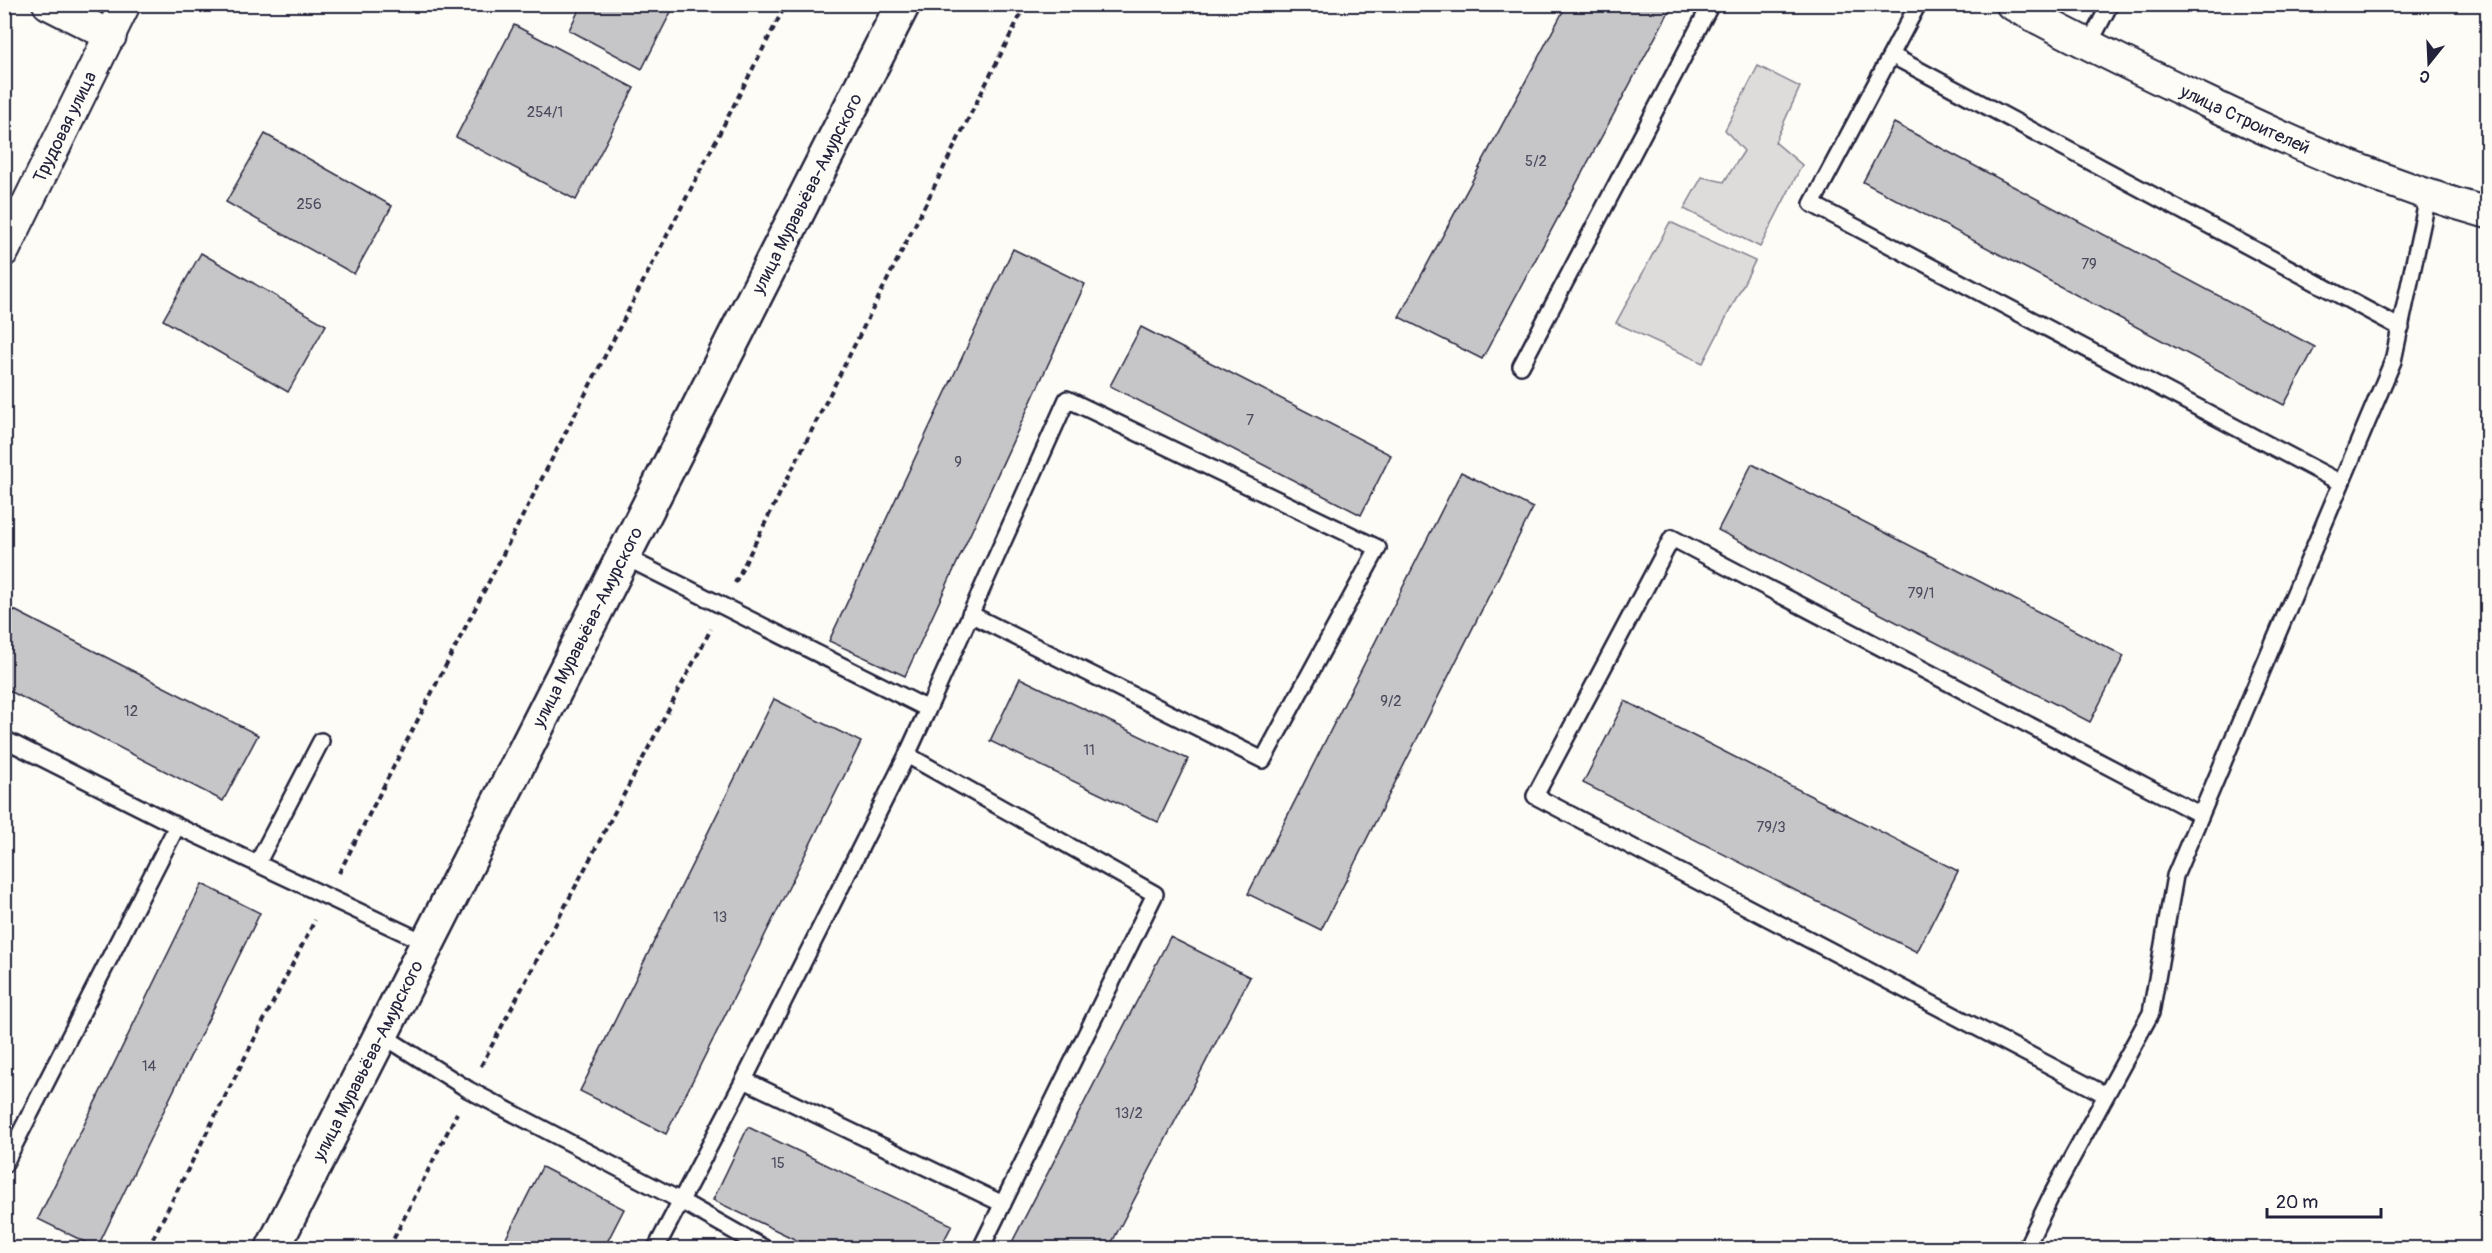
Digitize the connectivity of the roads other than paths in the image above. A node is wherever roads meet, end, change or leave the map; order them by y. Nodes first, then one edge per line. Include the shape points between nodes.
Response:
1 (48, 4) edge
2 (125, 4) edge
3 (903, 4) edge
4 (1712, 4) edge
5 (1918, 4) edge
6 (2011, 4) edge
7 (2110, 4) edge
8 (111, 36) junction
9 (2088, 46) junction
10 (1891, 55) junction
11 (2428, 197) junction
12 (2487, 213) edge
13 (4, 251) edge
14 (2401, 328) junction
15 (1521, 366) dead end
16 (2341, 483) junction
17 (622, 556) junction
18 (970, 614) junction
19 (928, 709) junction
20 (4, 739) edge
21 (321, 741) dead end
22 (907, 755) junction
23 (2201, 815) junction
24 (177, 826) junction
25 (257, 864) junction
26 (428, 944) junction
27 (382, 1035) junction
28 (744, 1080) junction
29 (2106, 1095) junction
30 (4, 1166) edge
31 (680, 1200) junction
32 (1003, 1204) junction
33 (273, 1248) edge
34 (656, 1248) edge
35 (764, 1248) edge
36 (981, 1248) edge
37 (2026, 1248) edge

1 - 8 street
2 - 8 street, Трудовая улица
3 - 17 street, улица Муравьёва-Амурского
4 - 15 lane
5 - 10 lane
6 - 9 street, улица Строителей
7 - 9 lane
8 - 13 street, Трудовая улица
9 - 11 street, улица Строителей via 2302,147
10 - 14 lane
10 - 16 lane via 1812,204
11 - 12 street, улица Строителей
11 - 14 lane
14 - 16 lane via 2393,361
16 - 23 lane
17 - 19 lane
17 - 26 street, улица Муравьёва-Амурского
18 - 18 lane via 1067,399 1378,548 1263,760
18 - 19 lane
19 - 22 lane
20 - 24 lane
21 - 25 lane
22 - 28 lane
22 - 32 lane via 1155,894
23 - 29 lane via 2175,876 2151,1013
23 - 29 lane via 1672,538 1535,796
24 - 25 lane
24 - 30 lane
25 - 26 lane
26 - 27 street, улица Муравьёва-Амурского
27 - 31 lane via 469,1090
27 - 33 street, улица Муравьёва-Амурского
28 - 31 lane
28 - 32 lane
29 - 37 lane
31 - 34 lane
31 - 35 lane
32 - 36 lane

